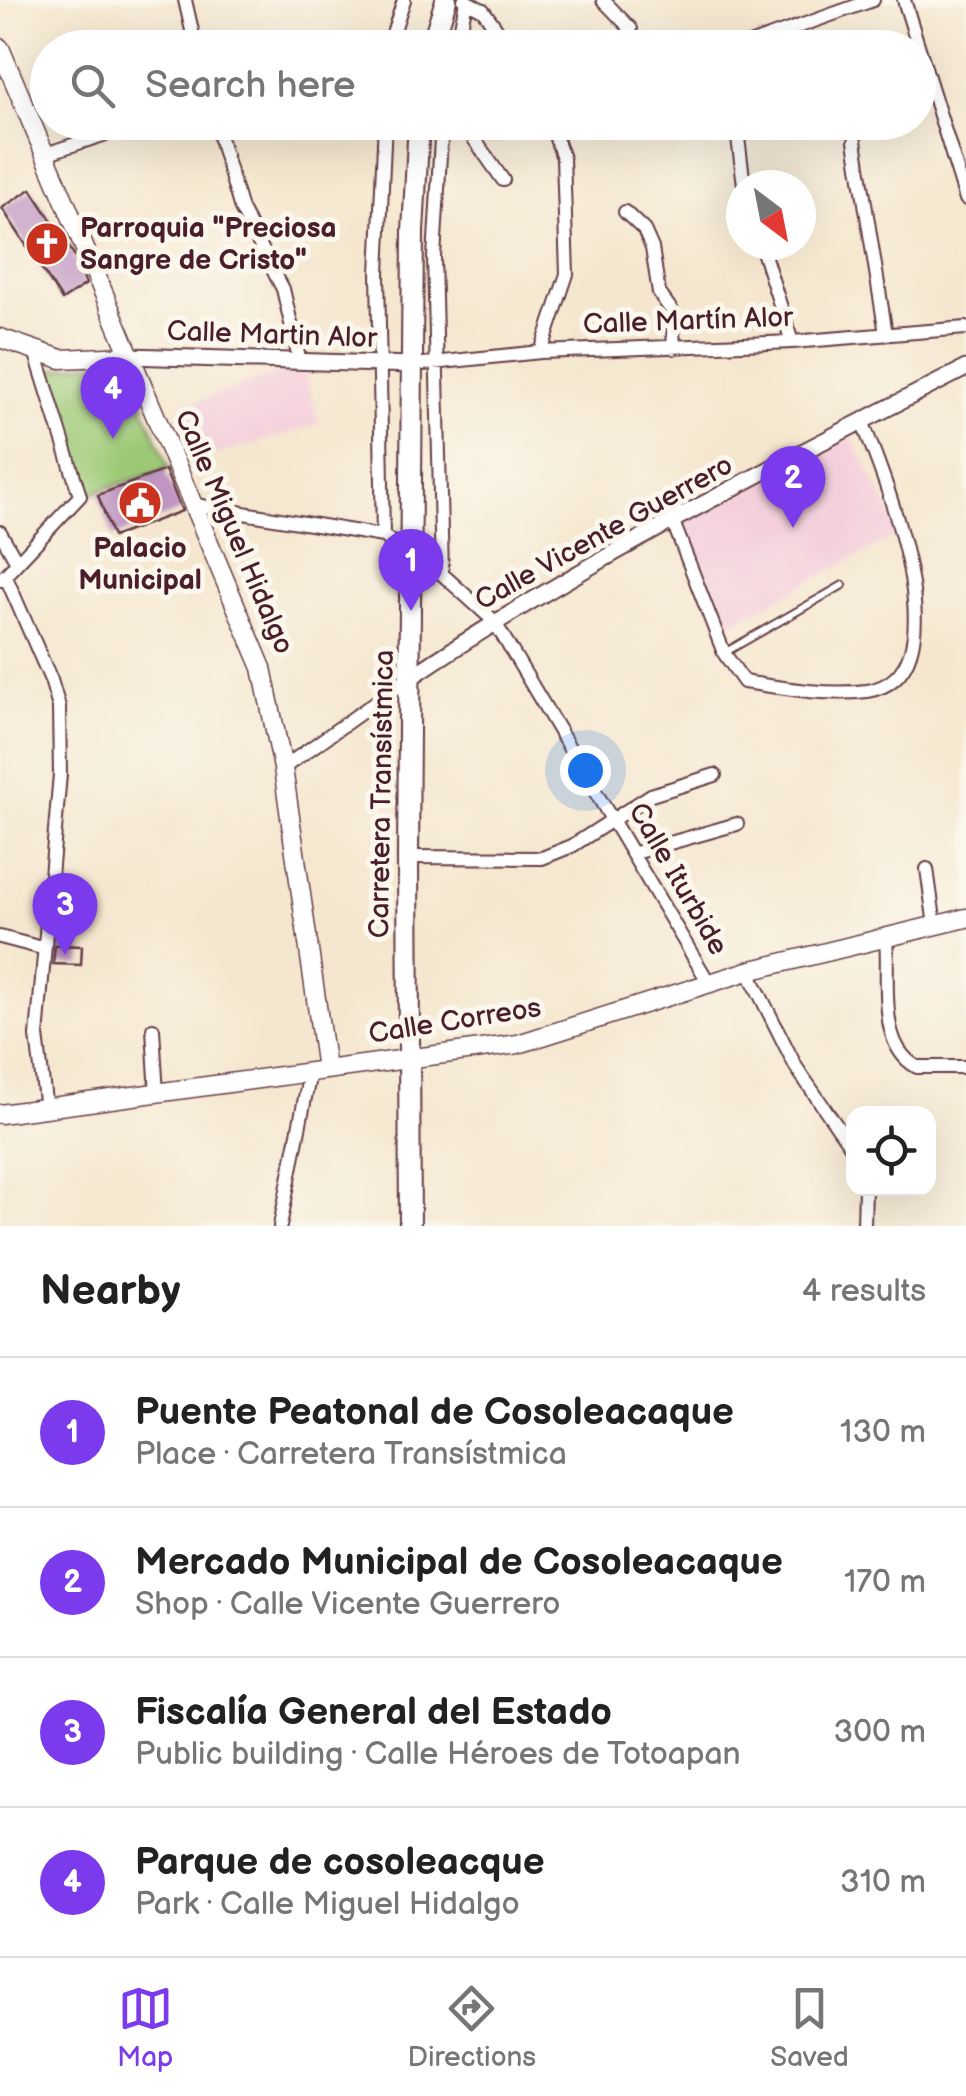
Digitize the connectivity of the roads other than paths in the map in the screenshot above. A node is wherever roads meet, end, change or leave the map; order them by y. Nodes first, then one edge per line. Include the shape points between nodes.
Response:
1 (186, 0) edge
2 (404, 0) edge
3 (446, 0) edge
4 (464, 0) edge
5 (603, 0) edge
6 (872, 0) edge
7 (904, 0) edge
8 (855, 3) edge
9 (631, 29) dead end
10 (192, 30) edge
11 (394, 30) edge
12 (437, 30) edge
13 (459, 30) edge
14 (498, 30) edge
15 (785, 30) edge
16 (913, 30) edge
17 (2, 57) edge
18 (936, 103) edge
19 (30, 115) edge
20 (42, 140) edge
21 (86, 140) edge
22 (220, 140) edge
23 (384, 140) edge
24 (419, 140) edge
25 (441, 140) edge
26 (474, 140) edge
27 (556, 140) edge
28 (738, 140) edge
29 (855, 141) dead end
30 (48, 152) junction
31 (742, 170) edge
32 (502, 180) dead end
33 (966, 199) edge
34 (626, 212) dead end
35 (766, 260) edge
36 (966, 328) edge
37 (886, 334) junction
38 (0, 338) edge
39 (792, 342) junction
40 (674, 348) junction
41 (35, 351) junction
42 (540, 352) junction
43 (128, 356) junction
44 (299, 358) junction
45 (380, 364) junction
46 (440, 364) junction
47 (413, 365) junction
48 (966, 368) edge
49 (862, 421) junction
50 (194, 505) junction
51 (673, 522) junction
52 (0, 532) edge
53 (383, 536) junction
54 (411, 550) junction
55 (17, 562) junction
56 (442, 574) junction
57 (2, 578) edge
58 (844, 584) dead end
59 (494, 621) junction
60 (724, 653) junction
61 (411, 676) junction
62 (283, 768) junction
63 (715, 774) dead end
64 (615, 818) junction
65 (737, 824) dead end
66 (635, 853) junction
67 (408, 857) junction
68 (927, 869) dead end
69 (966, 919) edge
70 (935, 926) junction
71 (0, 937) edge
72 (886, 939) junction
73 (42, 948) junction
74 (748, 970) junction
75 (709, 983) junction
76 (153, 1029) dead end
77 (407, 1058) junction
78 (966, 1067) edge
79 (318, 1070) junction
80 (158, 1095) junction
81 (46, 1109) junction
82 (0, 1114) edge
83 (846, 1139) edge
84 (865, 1196) edge
85 (280, 1226) edge
86 (410, 1226) edge
87 (864, 1226) edge

1 - 10 street
2 - 11 street
3 - 12 main road
4 - 13 street
4 - 14 street via 484,10
5 - 9 street
6 - 8 street
7 - 16 street
8 - 15 street
17 - 19 main road, Calle Miguel Hidalgo
18 - 33 street
20 - 30 main road, Calle Miguel Hidalgo
21 - 30 street
22 - 44 street via 241,209 283,289
23 - 45 street
24 - 47 main road, Carretera Transístmica
25 - 46 street via 434,257
26 - 32 street
27 - 42 street via 563,158 567,274
28 - 31 street
29 - 37 street
30 - 43 main road, Calle Miguel Hidalgo
34 - 40 street via 652,248 659,293 672,311
35 - 39 street
36 - 37 street, Calle Martín Alor
37 - 39 street, Calle Martín Alor
38 - 41 main road
39 - 40 street, Calle Martín Alor
40 - 42 street, Calle Martín Alor
41 - 43 main road via 60,359
41 - 55 street via 80,496
42 - 46 street, Calle Martín Alor
43 - 44 street, Calle Martin Alor
43 - 50 main road, Calle Miguel Hidalgo
44 - 45 street, Calle Martin Alor
45 - 47 street, Calle Martin Alor
45 - 53 street
46 - 47 street, Calle Martín Alor
46 - 56 street
47 - 54 main road, Carretera Transístmica
48 - 49 street, Calle Vicente Guerrero
49 - 51 street, Calle Vicente Guerrero
49 - 60 street via 917,556 924,612 918,651 901,676 870,691 744,682
50 - 53 street, Calle Iturbide
50 - 62 main road, Calle Miguel Hidalgo via 262,668
51 - 59 street, Calle Vicente Guerrero
51 - 60 street
52 - 55 street
53 - 54 street, Calle Iturbide
54 - 56 street, Calle Iturbide
54 - 61 main road, Carretera Transístmica
55 - 57 street
56 - 59 street, Calle Iturbide
57 - 73 street via 52,680 58,707 60,774
58 - 60 lane
59 - 61 street, Calle Vicente Guerrero
59 - 64 street, Calle Iturbide
61 - 62 street, Calle Vicente Guerrero
61 - 67 main road, Carretera Transístmica
62 - 79 main road, Calle Miguel Hidalgo
63 - 64 street via 666,788
64 - 66 street, Calle Iturbide
64 - 67 street via 542,858
65 - 66 street
66 - 75 street, Calle Iturbide
67 - 77 main road, Carretera Transístmica
68 - 70 street
69 - 70 main road, Calle Correos
70 - 72 main road, Calle Correos
71 - 73 street
72 - 74 main road, Calle Correos
72 - 78 street via 888,1014 897,1046 917,1067
73 - 81 street via 37,1036
74 - 75 main road, Calle Correos
74 - 83 street via 796,1067
75 - 77 main road, Calle Correos via 518,1044
76 - 80 street
77 - 79 main road, Calle Correos
77 - 86 main road, Carretera Transístmica
79 - 80 main road, Calle Correos
79 - 85 street
80 - 81 main road, Calle Correos
81 - 82 main road, Calle Correos
84 - 87 street

